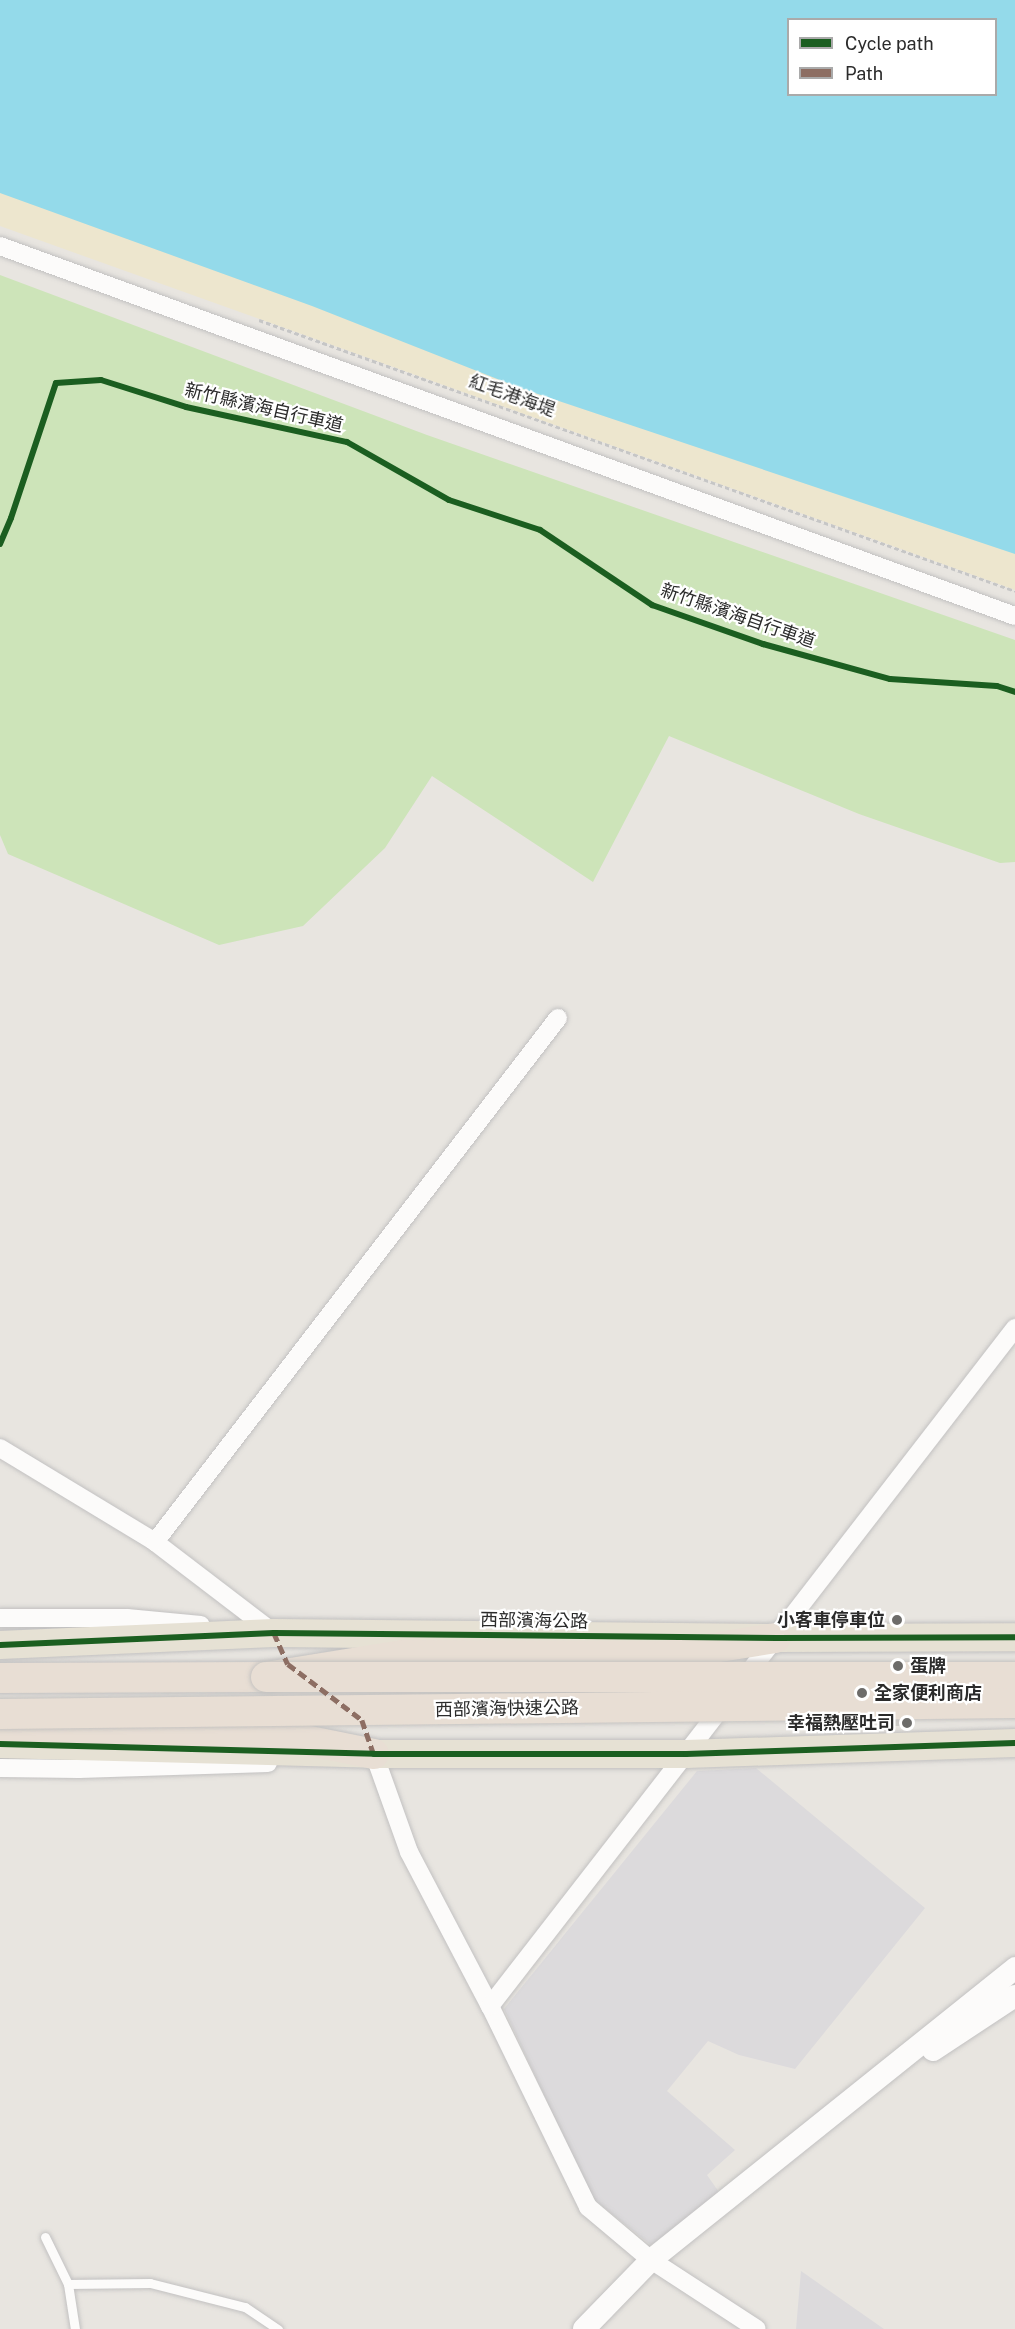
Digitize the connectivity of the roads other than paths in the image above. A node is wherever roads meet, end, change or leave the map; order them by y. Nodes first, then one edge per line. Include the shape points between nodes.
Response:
1 (0, 246) edge
2 (1015, 616) edge
3 (558, 1018) dead end
4 (1015, 1328) edge
5 (0, 1448) edge
6 (155, 1542) junction
7 (0, 1618) edge
8 (274, 1633) junction
9 (1015, 1637) edge
10 (776, 1638) junction
11 (0, 1645) edge
12 (266, 1677) junction
13 (1015, 1677) edge
14 (0, 1678) edge
15 (1015, 1703) edge
16 (0, 1714) edge
17 (0, 1728) edge
18 (0, 1744) edge
19 (1006, 1746) edge
20 (374, 1754) junction
21 (686, 1754) junction
22 (0, 1768) edge
23 (1015, 1968) edge
24 (1015, 1996) edge
25 (490, 2006) junction
26 (840, 2110) junction
27 (45, 2236) dead end
28 (651, 2260) junction
29 (68, 2284) junction
30 (75, 2329) edge
31 (278, 2329) edge
32 (584, 2329) edge
33 (757, 2329) edge

1 - 2 street
3 - 6 street
4 - 10 street
5 - 6 street
6 - 8 street
7 - 8 street via 127,1618
8 - 10 main road, 西部濱海公路
8 - 11 main road, 西部濱海公路
9 - 10 main road, 西部濱海公路
10 - 12 highway, bridge via 663,1656 402,1655
10 - 21 street
12 - 13 highway, 西部濱海快速公路, bridge
12 - 14 highway, 西部濱海快速公路
15 - 16 highway, 西部濱海快速公路, bridge
17 - 20 highway via 265,1732
18 - 20 main road
19 - 21 main road
20 - 21 main road
20 - 22 street via 233,1766
20 - 25 street via 409,1852
21 - 25 street
23 - 26 street
24 - 26 street
25 - 28 street via 588,2207
26 - 28 street
27 - 29 lane
28 - 32 street
28 - 33 street
29 - 30 lane
29 - 31 lane via 150,2283 245,2307

